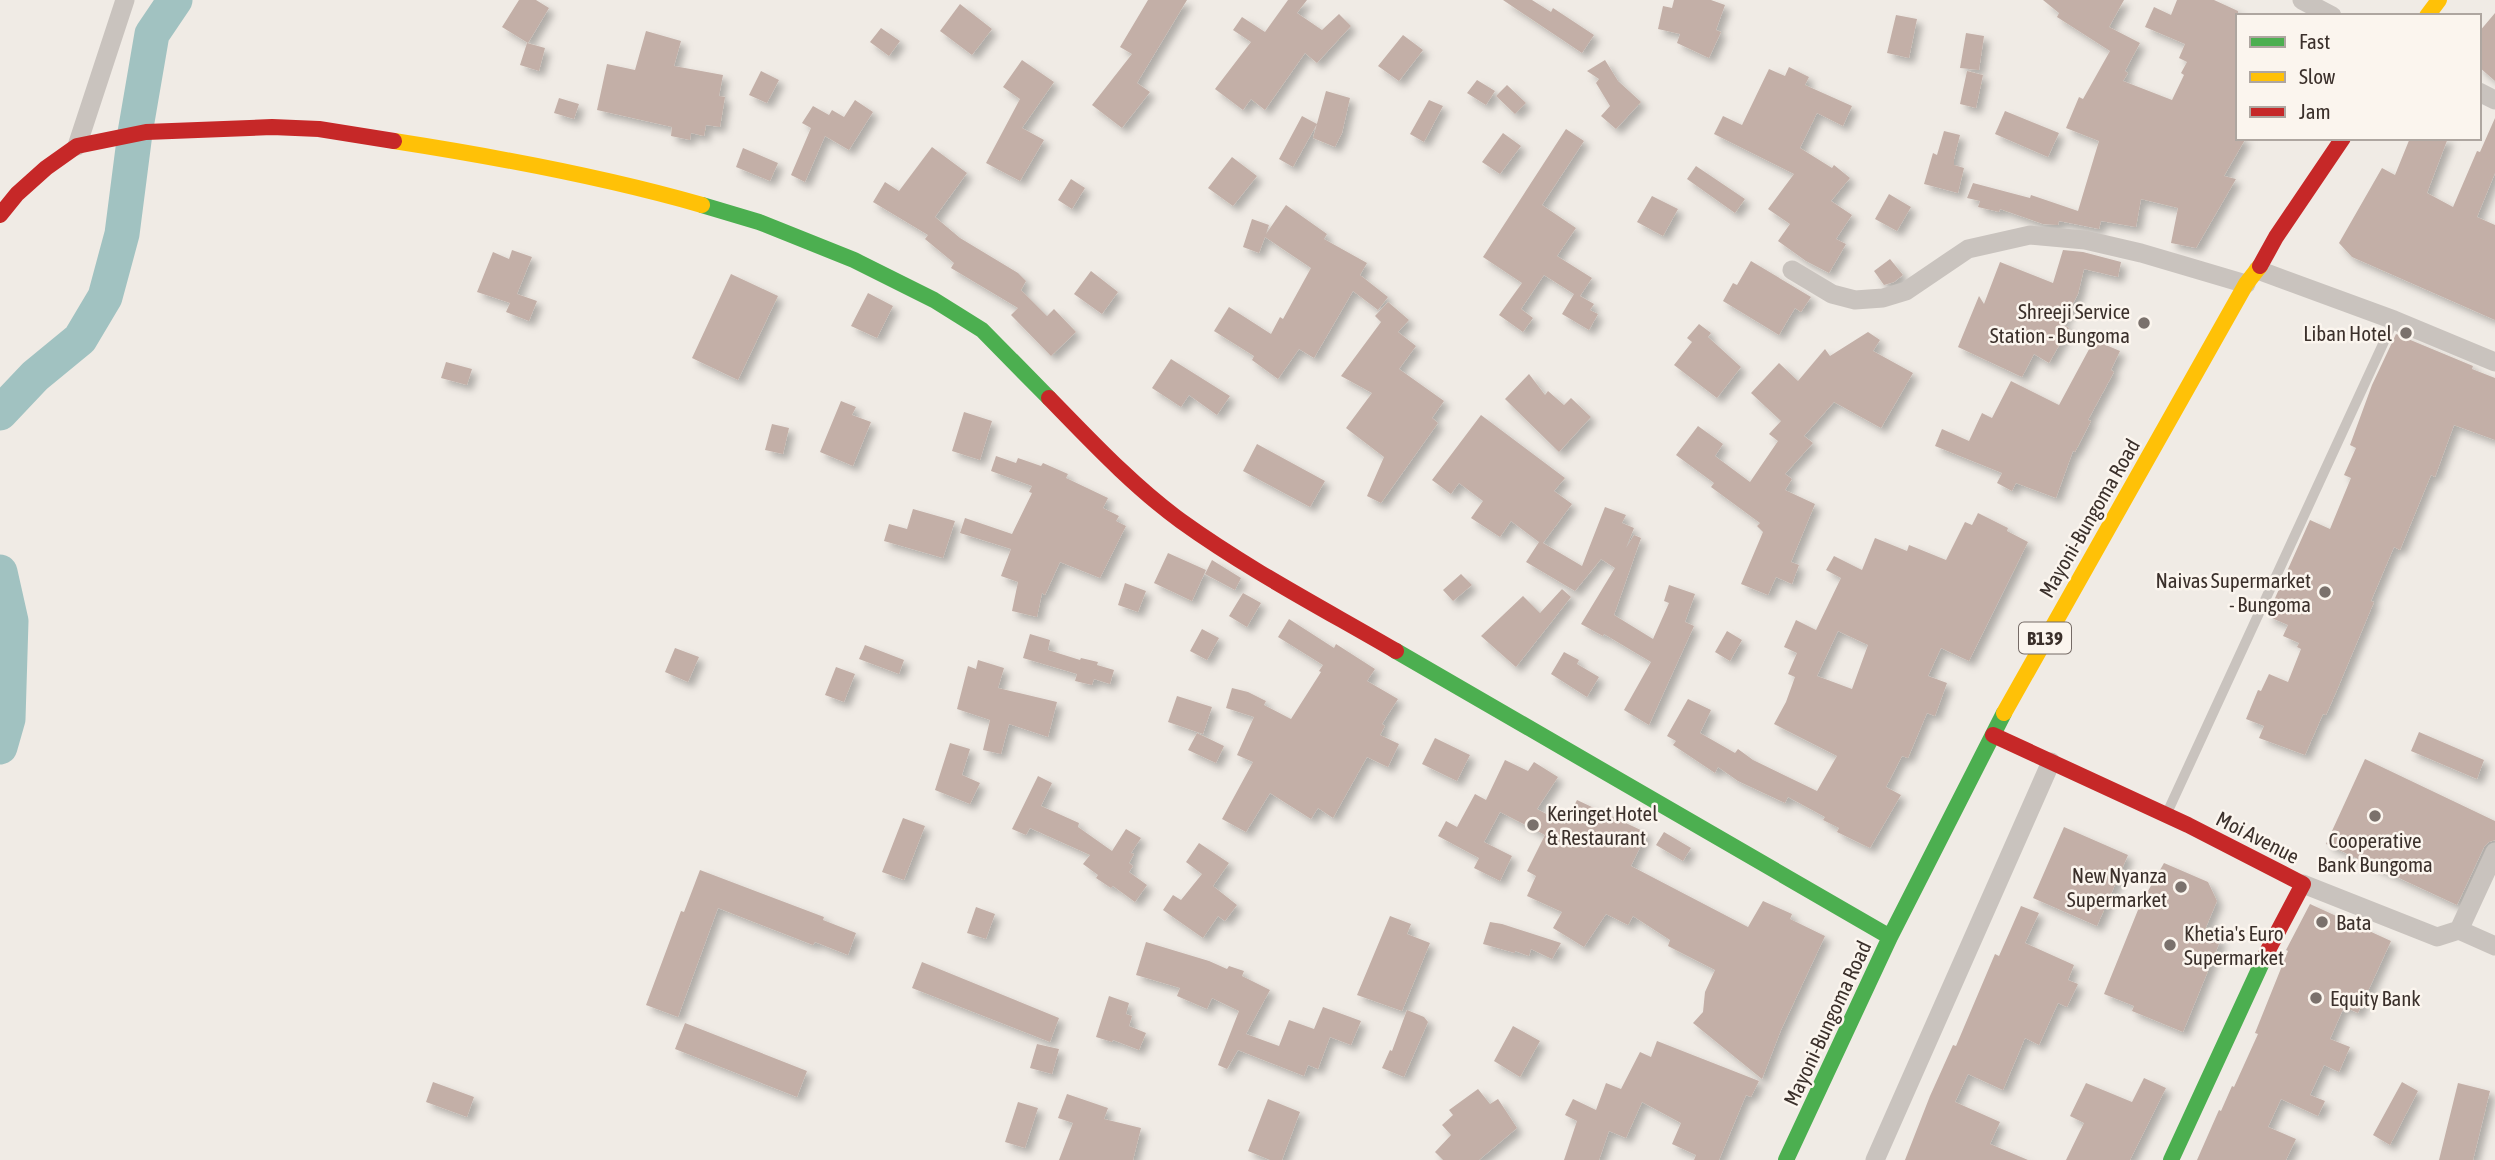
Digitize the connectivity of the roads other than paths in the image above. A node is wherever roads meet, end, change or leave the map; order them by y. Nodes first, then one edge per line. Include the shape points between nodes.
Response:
1 (125, 0) edge
2 (2302, 0) edge
3 (2328, 14) edge
4 (2342, 140) edge
5 (87, 144) junction
6 (0, 215) edge
7 (1793, 270) dead end
8 (2252, 277) junction
9 (2394, 320) junction
10 (2495, 362) edge
11 (1993, 735) junction
12 (2051, 762) junction
13 (2166, 815) junction
14 (2495, 852) edge
15 (2303, 884) junction
16 (2459, 930) junction
17 (1890, 937) junction
18 (2495, 946) edge
19 (1786, 1160) edge
20 (1875, 1160) edge
21 (2171, 1160) edge

1 - 5 street
2 - 3 street
4 - 8 street, Mayoni-Bungoma Road / B139
5 - 6 street via 27,186
5 - 17 street via 146,132 319,129 485,155 657,192 759,222 854,260 982,330 1110,461 1181,521 1275,581
7 - 8 street via 1832,294 1855,300 1883,298 1906,291 1968,249 2030,235 2085,240
8 - 9 street
8 - 11 street, Mayoni-Bungoma Road / B139
9 - 10 street
9 - 13 lane
11 - 12 street, Moi Avenue
11 - 17 street, Mayoni-Bungoma Road / B139
12 - 13 street, Moi Avenue
12 - 20 street
13 - 15 street, Moi Avenue
14 - 16 street
15 - 16 street via 2437,937
15 - 21 street, Moi Avenue
16 - 18 street
17 - 19 street, Mayoni-Bungoma Road / B139

